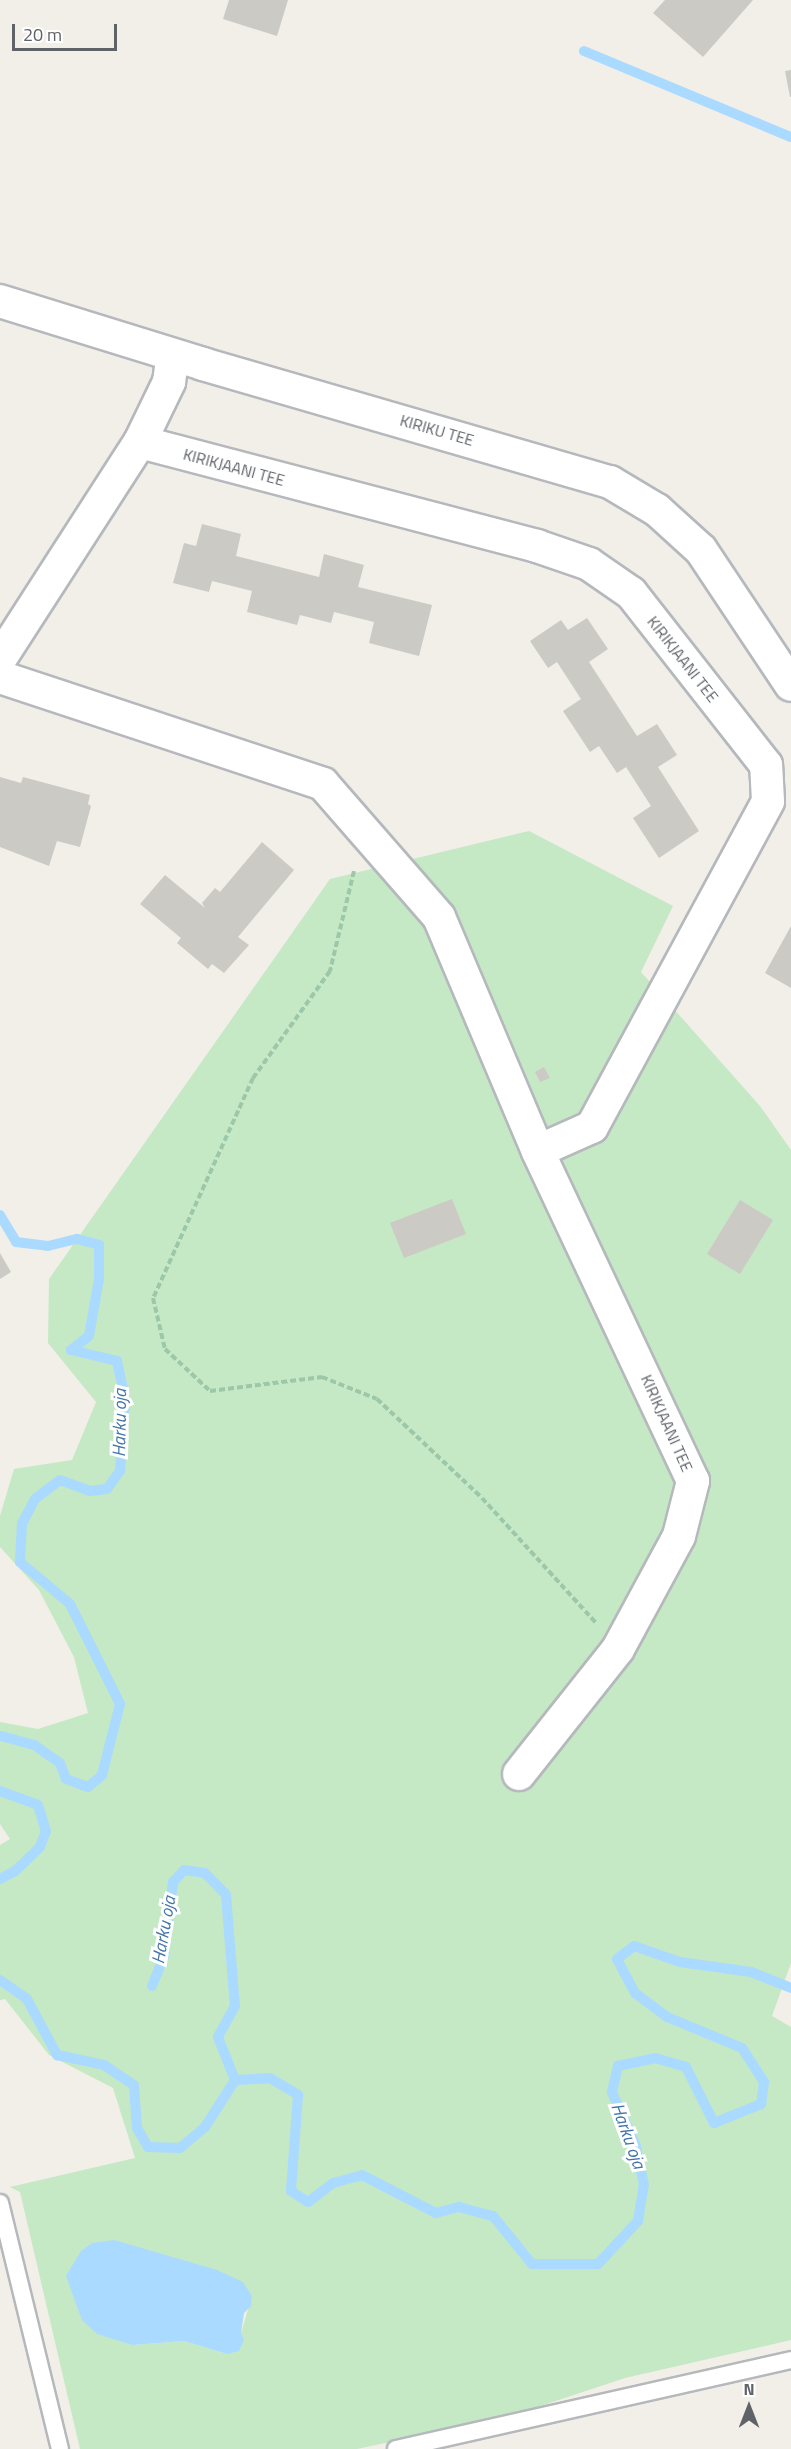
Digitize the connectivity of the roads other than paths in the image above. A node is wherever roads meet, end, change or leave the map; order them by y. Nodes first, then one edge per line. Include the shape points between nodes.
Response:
1 (0, 301) edge
2 (173, 355) junction
3 (140, 442) junction
4 (0, 659) edge
5 (0, 677) edge
6 (791, 685) edge
7 (538, 1151) junction
8 (519, 1774) dead end
9 (0, 2203) edge
10 (791, 2360) edge
11 (60, 2449) edge
12 (396, 2449) edge

1 - 2 street, KIRIKU TEE
2 - 3 street via 169,382
2 - 6 street, KIRIKU TEE via 610,482 657,510 701,550
3 - 4 street
3 - 7 street, KIRIKJAANI TEE via 537,546 589,564 631,592 766,765 768,801 591,1127
5 - 7 street, KIRIKJAANI TEE via 323,784 440,917
7 - 8 street, KIRIKJAANI TEE via 693,1481 679,1536 618,1649
9 - 11 lane
10 - 12 lane

